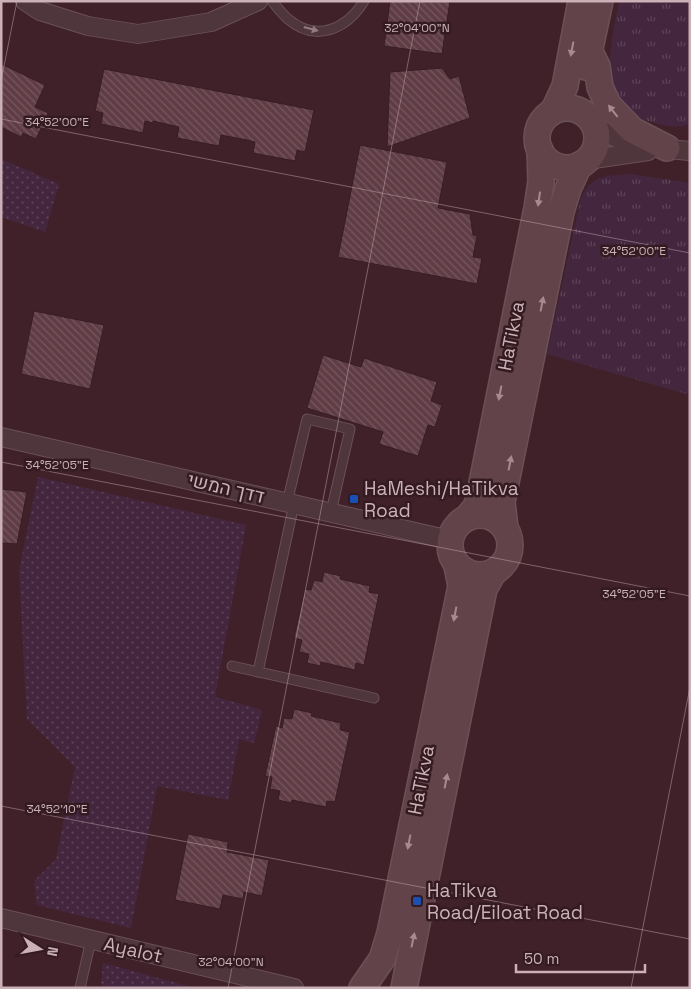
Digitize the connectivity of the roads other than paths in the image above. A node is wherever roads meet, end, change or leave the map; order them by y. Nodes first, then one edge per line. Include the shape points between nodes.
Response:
1 (25, 1) edge
2 (258, 1) edge
3 (272, 1) edge
4 (364, 1) edge
5 (581, 1) edge
6 (600, 1) edge
7 (589, 50) junction
8 (554, 110) junction
9 (589, 119) junction
10 (540, 150) junction
11 (677, 150) edge
12 (583, 162) junction
13 (1, 437) edge
14 (291, 503) junction
15 (330, 512) junction
16 (467, 518) junction
17 (505, 528) junction
18 (450, 540) junction
19 (457, 566) junction
20 (493, 573) junction
21 (232, 666) dead end
22 (258, 672) junction
23 (374, 698) dead end
24 (1, 918) edge
25 (91, 940) junction
26 (80, 988) edge
27 (294, 988) edge
28 (364, 988) edge
29 (388, 988) edge
30 (404, 988) edge

1 - 2 street via 40,11 88,26 138,34 211,22
3 -> 4 lane via 289,20 323,32 341,27 355,16
5 -> 8 street via 565,86
6 - 7 street
7 - 9 street via 586,69
11 -> 7 street via 632,130 608,105 600,87 598,66
8 - 9 street via 572,108
8 - 10 street via 539,127
9 - 11 street via 612,137
9 - 12 street via 596,143
10 - 12 street via 556,166 566,168
10 -> 16 street, HaTikva via 541,182 536,218 479,498 476,508
11 - 12 street via 628,153
17 -> 12 street, HaTikva via 502,502 561,212 568,189
13 - 14 street, דדך המשי
14 - 15 street, דדך המשי
14 - 15 lane via 307,419 350,429
14 - 22 lane
15 - 18 street, דדך המשי
16 - 17 street via 490,517
16 - 18 street via 456,527
17 - 20 street via 510,551 504,564
18 - 19 street via 451,554
19 - 20 street via 474,575
19 -> 28 street, HaTikva via 461,586 390,933 382,959
30 -> 20 street, HaTikva via 484,589
21 - 22 lane
22 - 23 lane
24 - 25 street, Ayalot
25 - 26 lane
25 - 27 street, Ayalot
28 - 29 street

